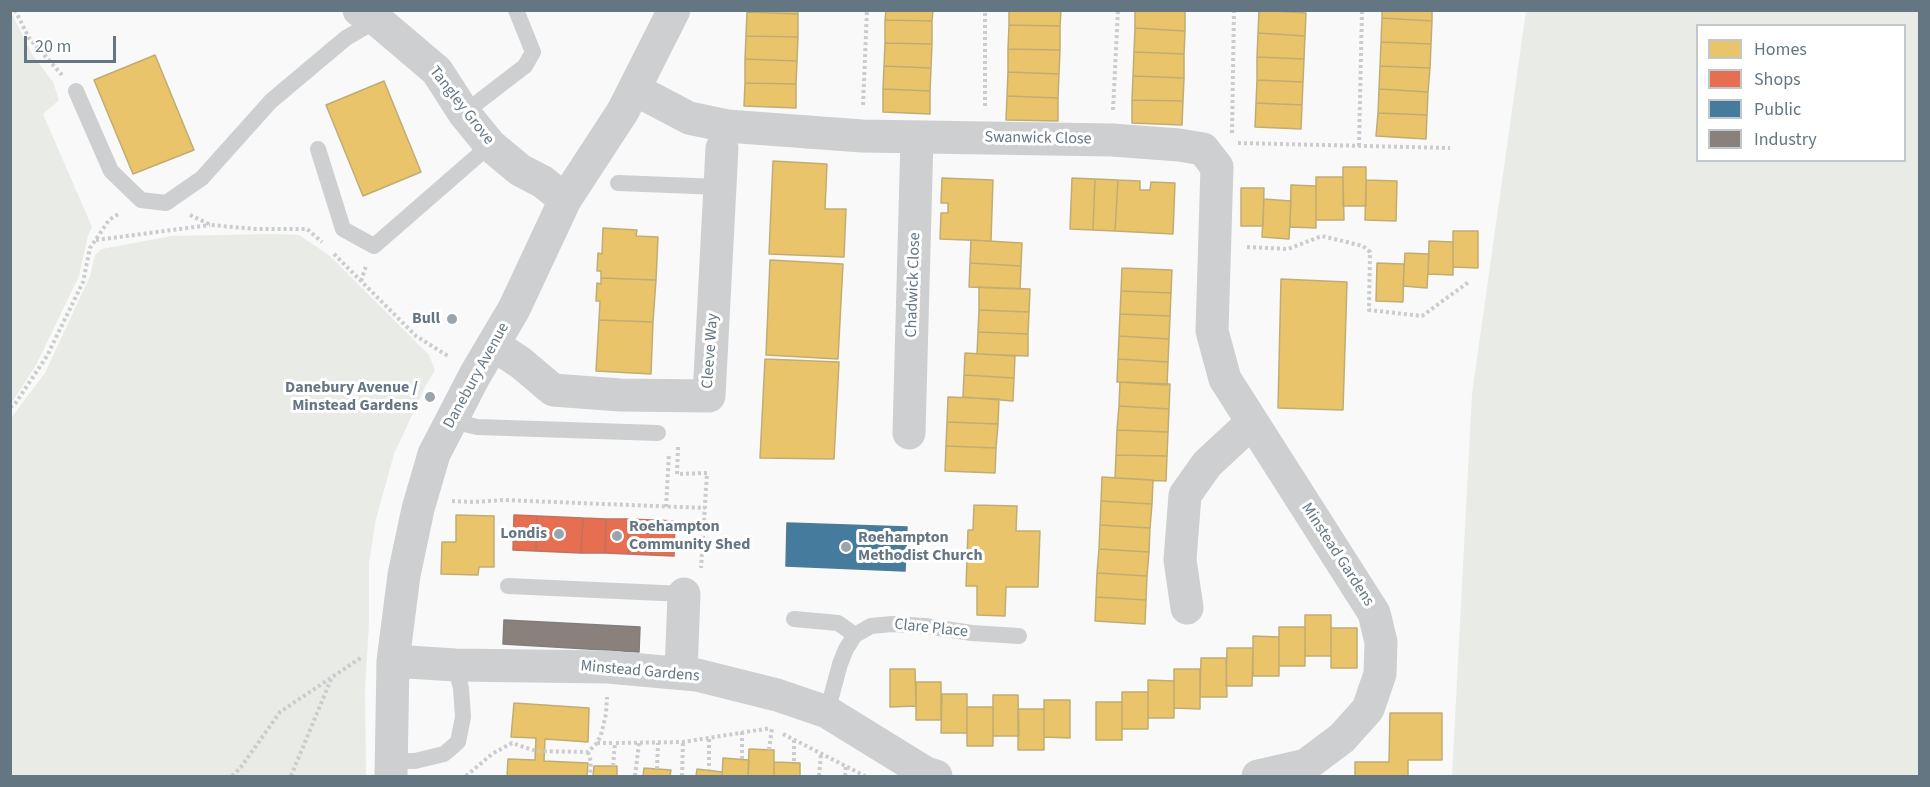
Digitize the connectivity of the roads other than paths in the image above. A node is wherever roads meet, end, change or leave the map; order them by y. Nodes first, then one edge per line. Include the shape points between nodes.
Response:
1 (516, 10) edge
2 (674, 10) edge
3 (368, 15) edge
4 (634, 89) junction
5 (76, 91) road end
6 (464, 113) junction
7 (917, 138) junction
8 (490, 145) junction
9 (1218, 146) joint
10 (318, 148) dead end
11 (722, 148) dead end
12 (618, 183) dead end
13 (720, 187) junction
14 (565, 200) junction
15 (494, 345) junction
16 (452, 421) junction
17 (1251, 423) junction
18 (658, 433) dead end
19 (909, 433) dead end
20 (693, 582) joint
21 (508, 586) dead end
22 (1187, 608) dead end
23 (794, 619) dead end
24 (855, 635) junction
25 (1019, 636) dead end
26 (382, 656) junction
27 (454, 665) junction
28 (681, 673) junction
29 (828, 712) junction
30 (390, 769) edge
31 (936, 777) edge
32 (1257, 777) edge

1 - 6 lane via 533,52 525,66
2 - 4 street, Danebury Avenue
3 - 5 lane via 271,101 202,178 166,203 141,200 111,171
3 - 6 street, Tangley Grove via 437,71
4 - 7 street, Swanwick Close via 689,118 728,126
4 - 14 street, Danebury Avenue
6 - 8 street, Tangley Grove
7 - 9 street, Swanwick Close via 1112,140
7 - 19 street, Chadwick Close
8 - 10 lane via 374,246 343,229
8 - 14 street, Tangley Grove
9 - 17 street, Minstead Gardens via 1212,332 1225,379
11 - 13 street, Cleeve Way
12 - 13 lane
13 - 15 street, Cleeve Way via 709,396 553,390
14 - 15 street, Danebury Avenue
15 - 16 street, Danebury Avenue
16 - 18 lane via 477,427
16 - 26 street, Danebury Avenue via 434,454 422,494
17 - 22 street via 1207,464 1185,495 1180,560
17 - 32 street, Minstead Gardens via 1374,613 1381,642 1380,674 1368,709 1342,738 1306,765
20 - 21 lane
20 - 28 street
23 - 24 lane via 838,623
24 - 25 lane, Clare Place via 872,626 892,624
24 - 29 lane via 840,664
26 - 27 street, Minstead Gardens
26 - 30 street, Danebury Avenue
27 - 28 street, Minstead Gardens via 608,667
27 - 30 lane via 463,717 458,742 444,754
28 - 29 street, Minstead Gardens via 777,695
29 - 31 street, Minstead Gardens

